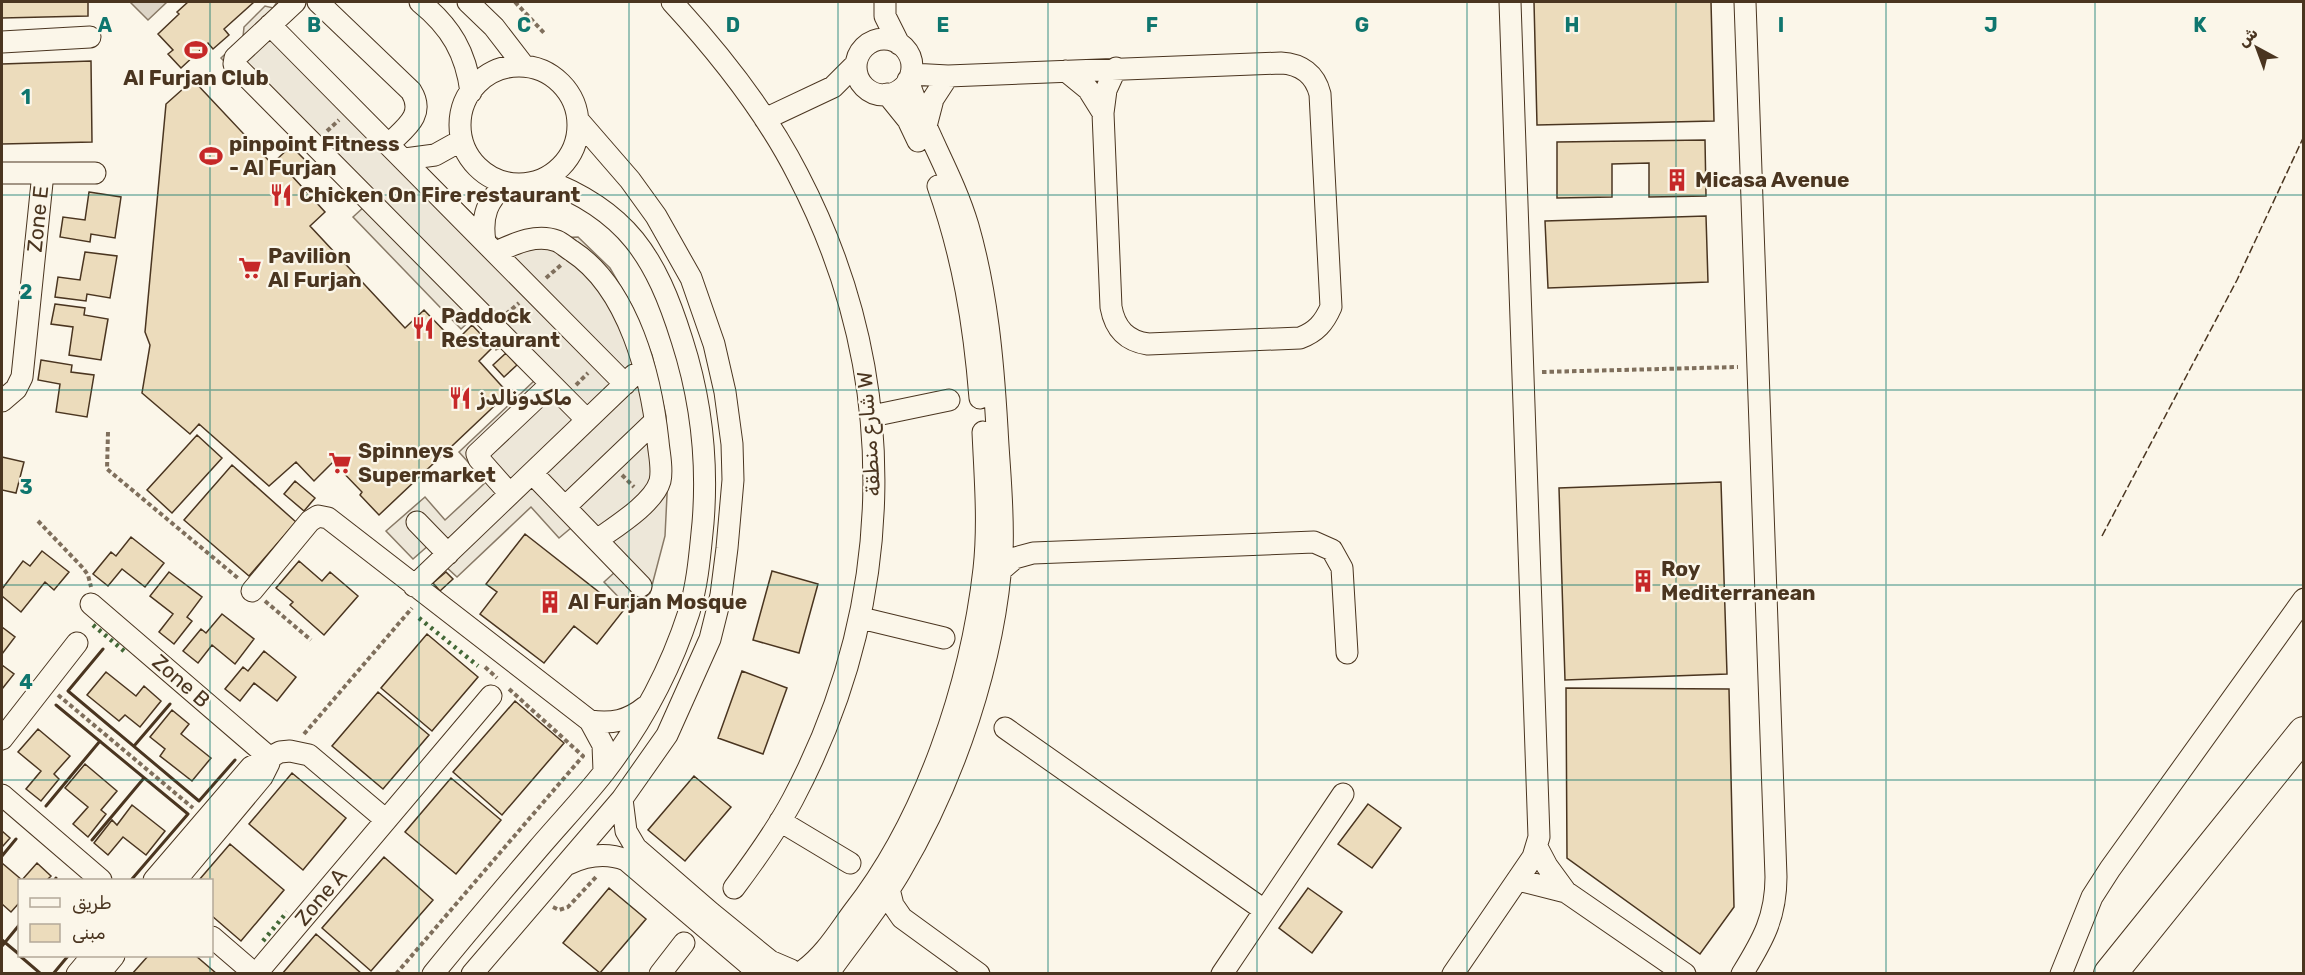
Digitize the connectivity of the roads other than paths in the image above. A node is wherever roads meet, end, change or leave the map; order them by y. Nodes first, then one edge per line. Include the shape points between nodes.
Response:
1 (295, 2) edge
2 (318, 2) edge
3 (420, 2) edge
4 (468, 2) edge
5 (672, 2) edge
6 (1510, 2) edge
7 (1745, 2) edge
8 (885, 9) edge
9 (270, 25) junction
10 (90, 37) dead end
11 (2, 42) edge
12 (873, 42) junction
13 (899, 44) junction
14 (856, 64) junction
15 (524, 66) junction
16 (1116, 68) junction
17 (1066, 70) junction
18 (948, 76) junction
19 (909, 77) junction
20 (863, 86) junction
21 (833, 87) junction
22 (471, 92) junction
23 (887, 94) junction
24 (1103, 113) junction
25 (765, 119) junction
26 (578, 120) junction
27 (926, 126) junction
28 (462, 140) junction
29 (389, 144) junction
30 (405, 159) junction
31 (2, 173) edge
32 (43, 173) junction
33 (95, 173) dead end
34 (543, 179) junction
35 (508, 183) junction
36 (490, 247) junction
37 (644, 366) junction
38 (625, 384) junction
39 (550, 385) junction
40 (949, 400) dead end
41 (2, 401) edge
42 (872, 416) junction
43 (587, 420) junction
44 (656, 421) junction
45 (532, 472) junction
46 (510, 494) junction
47 (565, 507) junction
48 (417, 522) dead end
49 (1003, 531) junction
50 (597, 540) junction
51 (448, 554) junction
52 (1033, 554) junction
53 (1001, 570) junction
54 (641, 586) dead end
55 (419, 590) junction
56 (252, 591) road end
57 (2304, 599) edge
58 (91, 604) road end
59 (861, 618) junction
60 (944, 638) dead end
61 (77, 643) dead end
62 (1347, 653) dead end
63 (491, 696) dead end
64 (647, 705) junction
65 (590, 721) junction
66 (1005, 728) dead end
67 (2304, 733) edge
68 (2, 739) edge
69 (270, 758) junction
70 (604, 771) junction
71 (1343, 794) dead end
72 (2, 795) edge
73 (622, 799) junction
74 (386, 820) junction
75 (780, 821) junction
76 (1537, 847) junction
77 (850, 863) dead end
78 (567, 864) junction
79 (100, 879) edge
80 (155, 879) edge
81 (177, 879) edge
82 (1518, 880) junction
83 (734, 888) dead end
84 (889, 890) junction
85 (1566, 892) junction
86 (1264, 910) junction
87 (870, 916) junction
88 (902, 918) junction
89 (213, 939) edge
90 (684, 943) dead end
91 (91, 957) edge
92 (113, 957) edge
93 (798, 972) edge
94 (1741, 973) edge
95 (77, 974) edge
96 (99, 974) edge
97 (255, 974) edge
98 (433, 974) edge
99 (472, 974) edge
100 (660, 974) edge
101 (760, 974) edge
102 (828, 974) edge
103 (979, 974) edge
104 (1222, 974) edge
105 (1453, 974) edge
106 (1685, 974) edge
107 (2061, 974) edge
108 (2109, 974) edge

1 - 9 street
2 - 29 street via 417,99 413,120
3 - 22 street via 440,18 452,35 468,71
4 - 15 street via 494,27
5 - 25 street, شارع منطقة W
6 - 76 street
7 - 94 street via 1776,893 1769,925
8 - 12 street
8 - 13 street
9 - 29 street
9 - 39 street via 235,58 234,64
10 - 11 street
12 - 13 street via 886,39
12 - 14 street via 860,52
13 - 19 street via 910,57
14 - 20 street
14 - 21 street
15 - 22 street via 494,72
15 - 26 street via 541,70 567,89
16 - 17 street
16 - 24 street via 1106,90
16 - 24 street via 1291,63 1314,79 1320,94 1331,307 1320,327 1300,338 1148,344 1138,343 1120,331 1111,307
17 - 18 street
17 - 24 street via 1088,90
18 - 19 street
18 - 27 street via 933,99
19 - 23 street via 903,87
19 - 27 street
20 - 21 street
20 - 23 street
21 - 25 street
22 - 28 street via 462,115
23 - 93 street via 908,120 936,180 965,277 974,326 983,434 984,569 963,681 921,796 866,896 817,959
25 - 42 street, شارع منطقة W via 798,174 828,241 862,353
26 - 34 street via 573,149 560,167
26 - 73 street via 650,207 691,278 714,344 732,444 727,548 710,639 668,735
27 - 49 street via 949,173 980,274 995,392
28 - 30 street via 435,154
28 - 35 street via 479,168
29 - 30 street
30 - 36 street
31 - 32 street
32 - 33 street
32 - 41 street, Zone E via 22,377 16,389
34 - 35 street via 526,184
34 - 64 street via 599,206 643,250 676,320 699,409 705,500 696,581 680,637
35 - 36 street via 497,191 484,215 483,228
36 - 37 street via 541,238 557,241 580,256 618,302
36 - 38 street
37 - 38 street
37 - 44 street
38 - 43 street
39 - 43 street
39 - 46 street via 477,454
40 - 42 street
42 - 59 street, شارع منطقة W via 875,500
43 - 45 street
44 - 47 street
44 - 50 street via 659,483 647,501
45 - 46 street
45 - 47 street
46 - 51 street
47 - 50 street
48 - 51 street
49 - 52 street via 1016,545
49 - 53 street
50 - 54 street
51 - 55 street
52 - 53 street via 1015,558
52 - 62 street via 1321,543 1336,555 1342,568
53 - 84 street via 988,645 966,725 918,838
55 - 56 street via 327,518 318,516
55 - 65 street
57 - 107 street via 2110,869 2092,897
58 - 69 street, Zone B
59 - 60 street
59 - 75 street, شارع منطقة W via 844,680 821,741
61 - 68 street
63 - 74 street, Zone A
64 - 65 street via 621,721
64 - 70 street
65 - 70 street via 603,745
66 - 86 street
67 - 108 highway
69 - 74 street via 290,751 309,756
69 - 80 street via 251,767
69 - 81 street via 262,777
70 - 98 street
71 - 86 street
72 - 79 street
73 - 78 street
73 - 93 street via 626,831 636,848 770,961
74 - 97 street, Zone A
75 - 77 street
75 - 83 street, شارع منطقة W
76 - 82 street
76 - 85 street
78 - 99 street
78 - 101 street via 592,855 626,860
82 - 85 street
82 - 105 street
84 - 87 street
84 - 88 street
85 - 106 street
86 - 104 street
87 - 88 street
87 - 102 street
88 - 103 street
89 - 97 street
90 - 100 street
91 - 95 street
92 - 96 street

